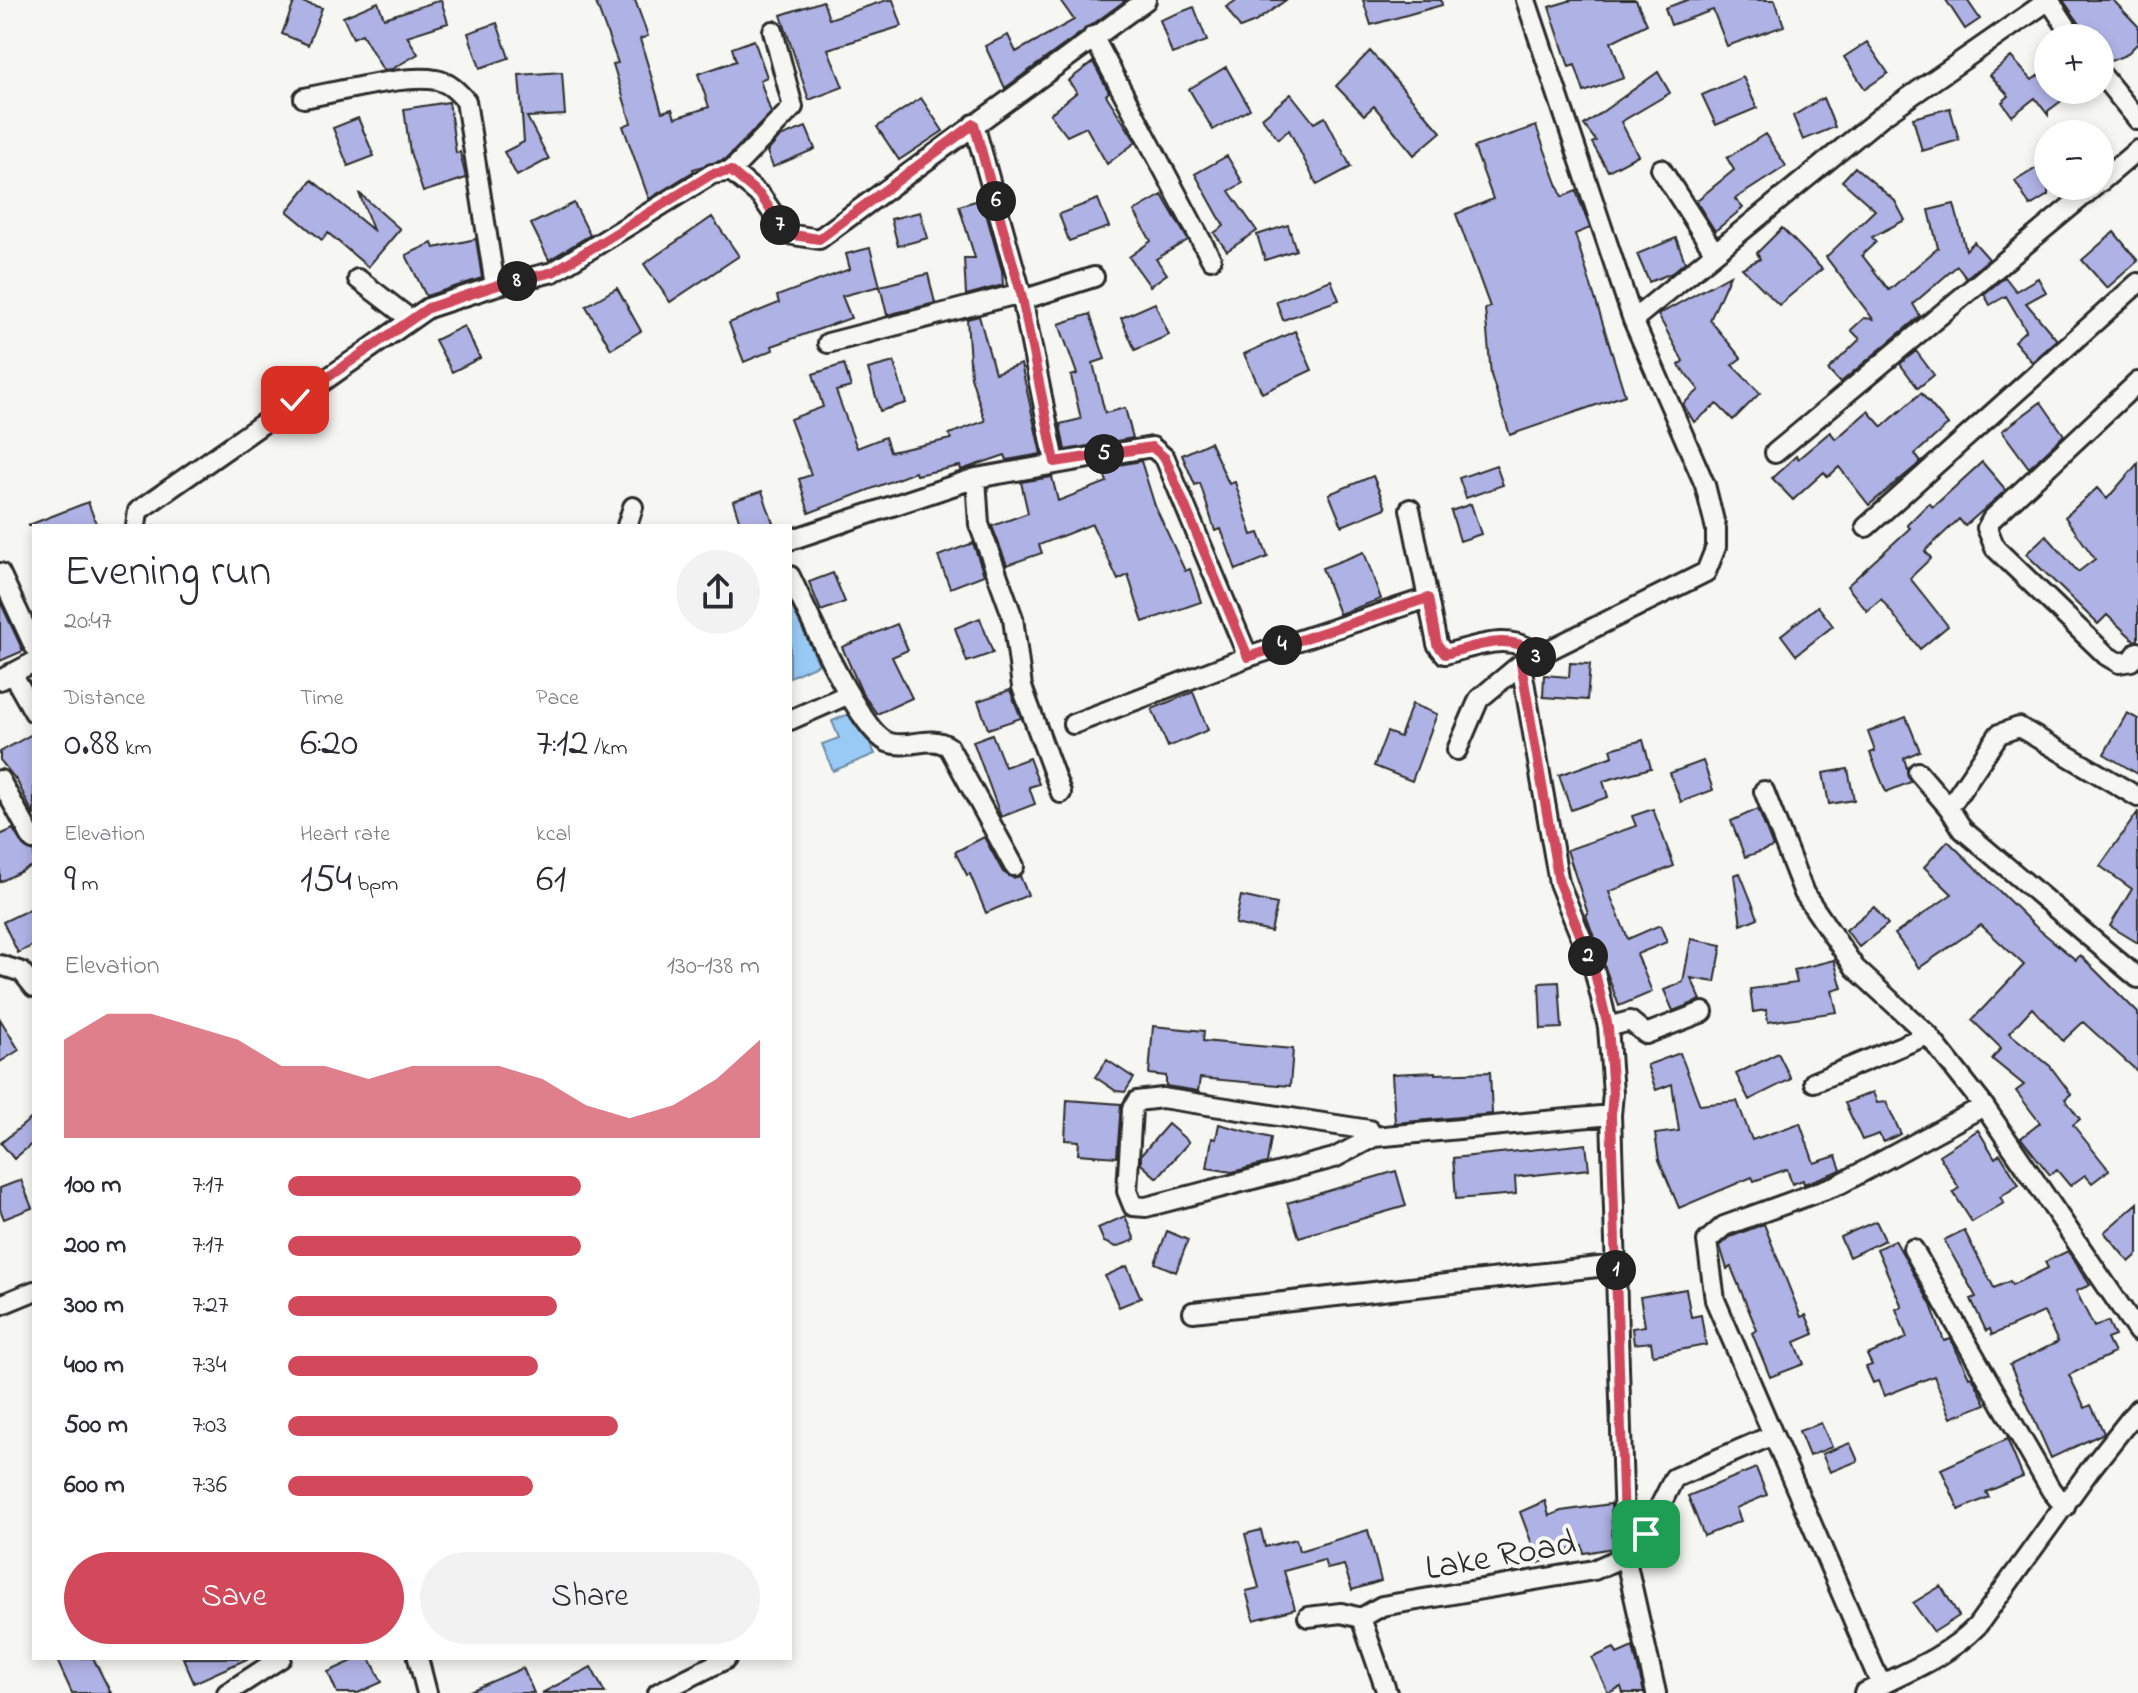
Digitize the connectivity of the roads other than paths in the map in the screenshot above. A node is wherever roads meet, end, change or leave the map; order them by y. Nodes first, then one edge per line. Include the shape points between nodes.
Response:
1 (1146, 0) edge
2 (1526, 0) edge
3 (2049, 0) edge
4 (2065, 24) edge
5 (773, 31) dead end
6 (1093, 36) junction
7 (2114, 90) edge
8 (304, 98) dead end
9 (2138, 120) edge
10 (974, 124) junction
11 (2138, 150) edge
12 (1661, 169) dead end
13 (2114, 170) edge
14 (731, 171) junction
15 (2078, 200) edge
16 (1715, 253) junction
17 (1211, 259) dead end
18 (1094, 277) dead end
19 (358, 279) dead end
20 (2138, 283) edge
21 (495, 286) junction
22 (1021, 296) junction
23 (410, 319) junction
24 (1633, 320) junction
25 (828, 343) dead end
26 (2138, 382) edge
27 (1775, 453) dead end
28 (1055, 462) junction
29 (976, 478) junction
30 (633, 507) dead end
31 (1410, 509) dead end
32 (136, 524) edge
33 (628, 524) edge
34 (1866, 527) dead end
35 (792, 539) edge
36 (0, 573) edge
37 (792, 580) edge
38 (1428, 598) junction
39 (32, 642) edge
40 (2138, 652) edge
41 (1539, 655) junction
42 (1248, 657) junction
43 (32, 663) edge
44 (1521, 664) junction
45 (6, 676) edge
46 (849, 694) junction
47 (32, 709) edge
48 (792, 719) edge
49 (1073, 724) dead end
50 (1457, 750) dead end
51 (1918, 772) dead end
52 (0, 780) edge
53 (1764, 791) dead end
54 (1061, 793) dead end
55 (2138, 797) edge
56 (1949, 808) junction
57 (32, 838) edge
58 (1014, 866) dead end
59 (0, 965) edge
60 (2138, 978) edge
61 (32, 984) edge
62 (1703, 1012) dead end
63 (1608, 1027) junction
64 (1928, 1035) junction
65 (1814, 1082) dead end
66 (1984, 1106) junction
67 (1611, 1115) junction
68 (1374, 1137) junction
69 (1913, 1249) dead end
70 (1616, 1265) junction
71 (32, 1292) edge
72 (0, 1305) edge
73 (1193, 1312) dead end
74 (2138, 1332) edge
75 (2138, 1409) edge
76 (1773, 1435) junction
77 (2065, 1507) junction
78 (1625, 1556) junction
79 (1308, 1617) dead end
80 (1361, 1618) junction
81 (278, 1660) edge
82 (419, 1660) edge
83 (724, 1660) edge
84 (1872, 1689) edge
85 (227, 1693) edge
86 (427, 1693) edge
87 (658, 1693) edge
88 (1387, 1693) edge
89 (1656, 1693) edge

1 - 6 street
2 - 24 street
3 - 4 street
3 - 16 street via 1882,116
5 - 14 street via 793,107
6 - 10 street
6 - 17 street
7 - 9 street
8 - 21 street via 401,82 436,80 453,87 466,101
10 - 14 street via 819,239 787,234 761,196
10 - 22 street
11 - 13 street
12 - 16 street
14 - 21 street via 712,174 553,272
15 - 27 street
16 - 24 street
18 - 22 street
19 - 23 street
20 - 34 street
21 - 23 street
22 - 25 street
22 - 28 street
23 - 32 street via 138,511
24 - 41 street via 1705,485 1716,547 1706,572
26 - 40 street via 1987,528 1995,548 2107,656 2119,663 2131,661
28 - 29 street
28 - 42 street via 1152,447 1165,458
29 - 35 street
29 - 54 street via 979,524 1013,618 1022,687
30 - 33 street
31 - 38 street
36 - 39 street
37 - 46 street
38 - 41 street via 1437,644 1445,654 1501,640 1527,645
38 - 42 street
41 - 44 street
42 - 49 street
43 - 45 street
44 - 50 street via 1479,699
44 - 63 street via 1559,883 1594,969
45 - 47 street
46 - 48 street
46 - 58 street via 873,733 891,743 940,740 949,747
51 - 56 street
52 - 57 street
53 - 64 street via 1804,893 1855,968
55 - 56 street via 2019,727 1999,734
56 - 60 street via 1963,830
59 - 61 street via 22,972
62 - 63 street via 1646,1034 1630,1021
63 - 67 street
64 - 65 street
64 - 66 street
66 - 74 street
66 - 76 street via 1840,1184 1724,1226 1707,1241 1715,1300
67 - 68 street
67 - 70 street
68 - 68 street via 1369,1130 1162,1098 1137,1101 1132,1109 1127,1191 1133,1206 1146,1207 1334,1158
69 - 77 street
70 - 73 street
70 - 78 street
71 - 72 street
75 - 77 street
76 - 78 street, Lake Road via 1674,1478 1646,1534
76 - 84 street
77 - 84 street via 1961,1642
78 - 80 street, Lake Road via 1594,1570 1382,1606
78 - 89 street
79 - 80 street via 1341,1613
80 - 88 street
81 - 85 street
82 - 86 street
83 - 87 street

